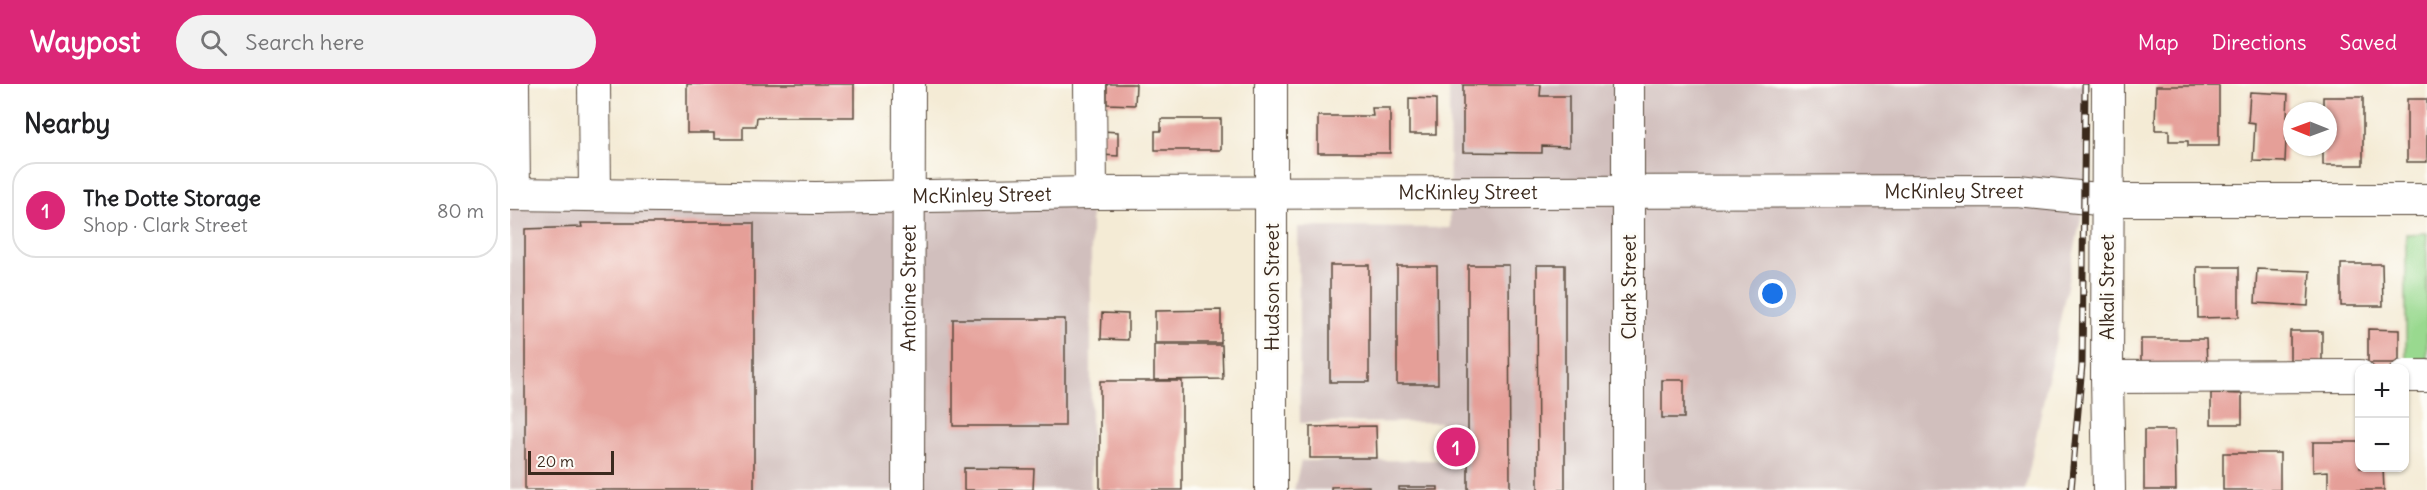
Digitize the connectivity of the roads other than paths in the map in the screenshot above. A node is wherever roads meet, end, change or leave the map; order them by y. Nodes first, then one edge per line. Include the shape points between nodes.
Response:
1 (513, 84) edge
2 (594, 84) edge
3 (909, 84) edge
4 (1090, 84) edge
5 (1272, 84) edge
6 (1628, 84) edge
7 (2108, 84) edge
8 (1629, 191) junction
9 (1272, 192) junction
10 (1091, 193) junction
11 (512, 194) edge
12 (595, 195) junction
13 (909, 195) junction
14 (2108, 200) junction
15 (2427, 200) edge
16 (2355, 376) edge
17 (2409, 376) edge
18 (2427, 376) edge
19 (2107, 377) junction
20 (908, 490) edge
21 (1271, 490) edge
22 (1628, 490) edge
23 (2109, 490) edge

1 - 11 street
2 - 12 street
3 - 13 street, Antoine Street
4 - 10 street
5 - 9 street, Hudson Street
6 - 8 street, Clark Street
7 - 14 street, Alkali Street
8 - 9 street, McKinley Street
8 - 14 street, McKinley Street via 2018,191
8 - 22 street, Clark Street
9 - 10 street, McKinley Street
9 - 21 street, Hudson Street
10 - 13 street, McKinley Street
11 - 12 street, McKinley Street
12 - 13 street, McKinley Street
13 - 20 street, Antoine Street
14 - 15 street, McKinley Street
14 - 19 street, Alkali Street
16 - 19 street
17 - 18 street
19 - 23 street, Alkali Street

